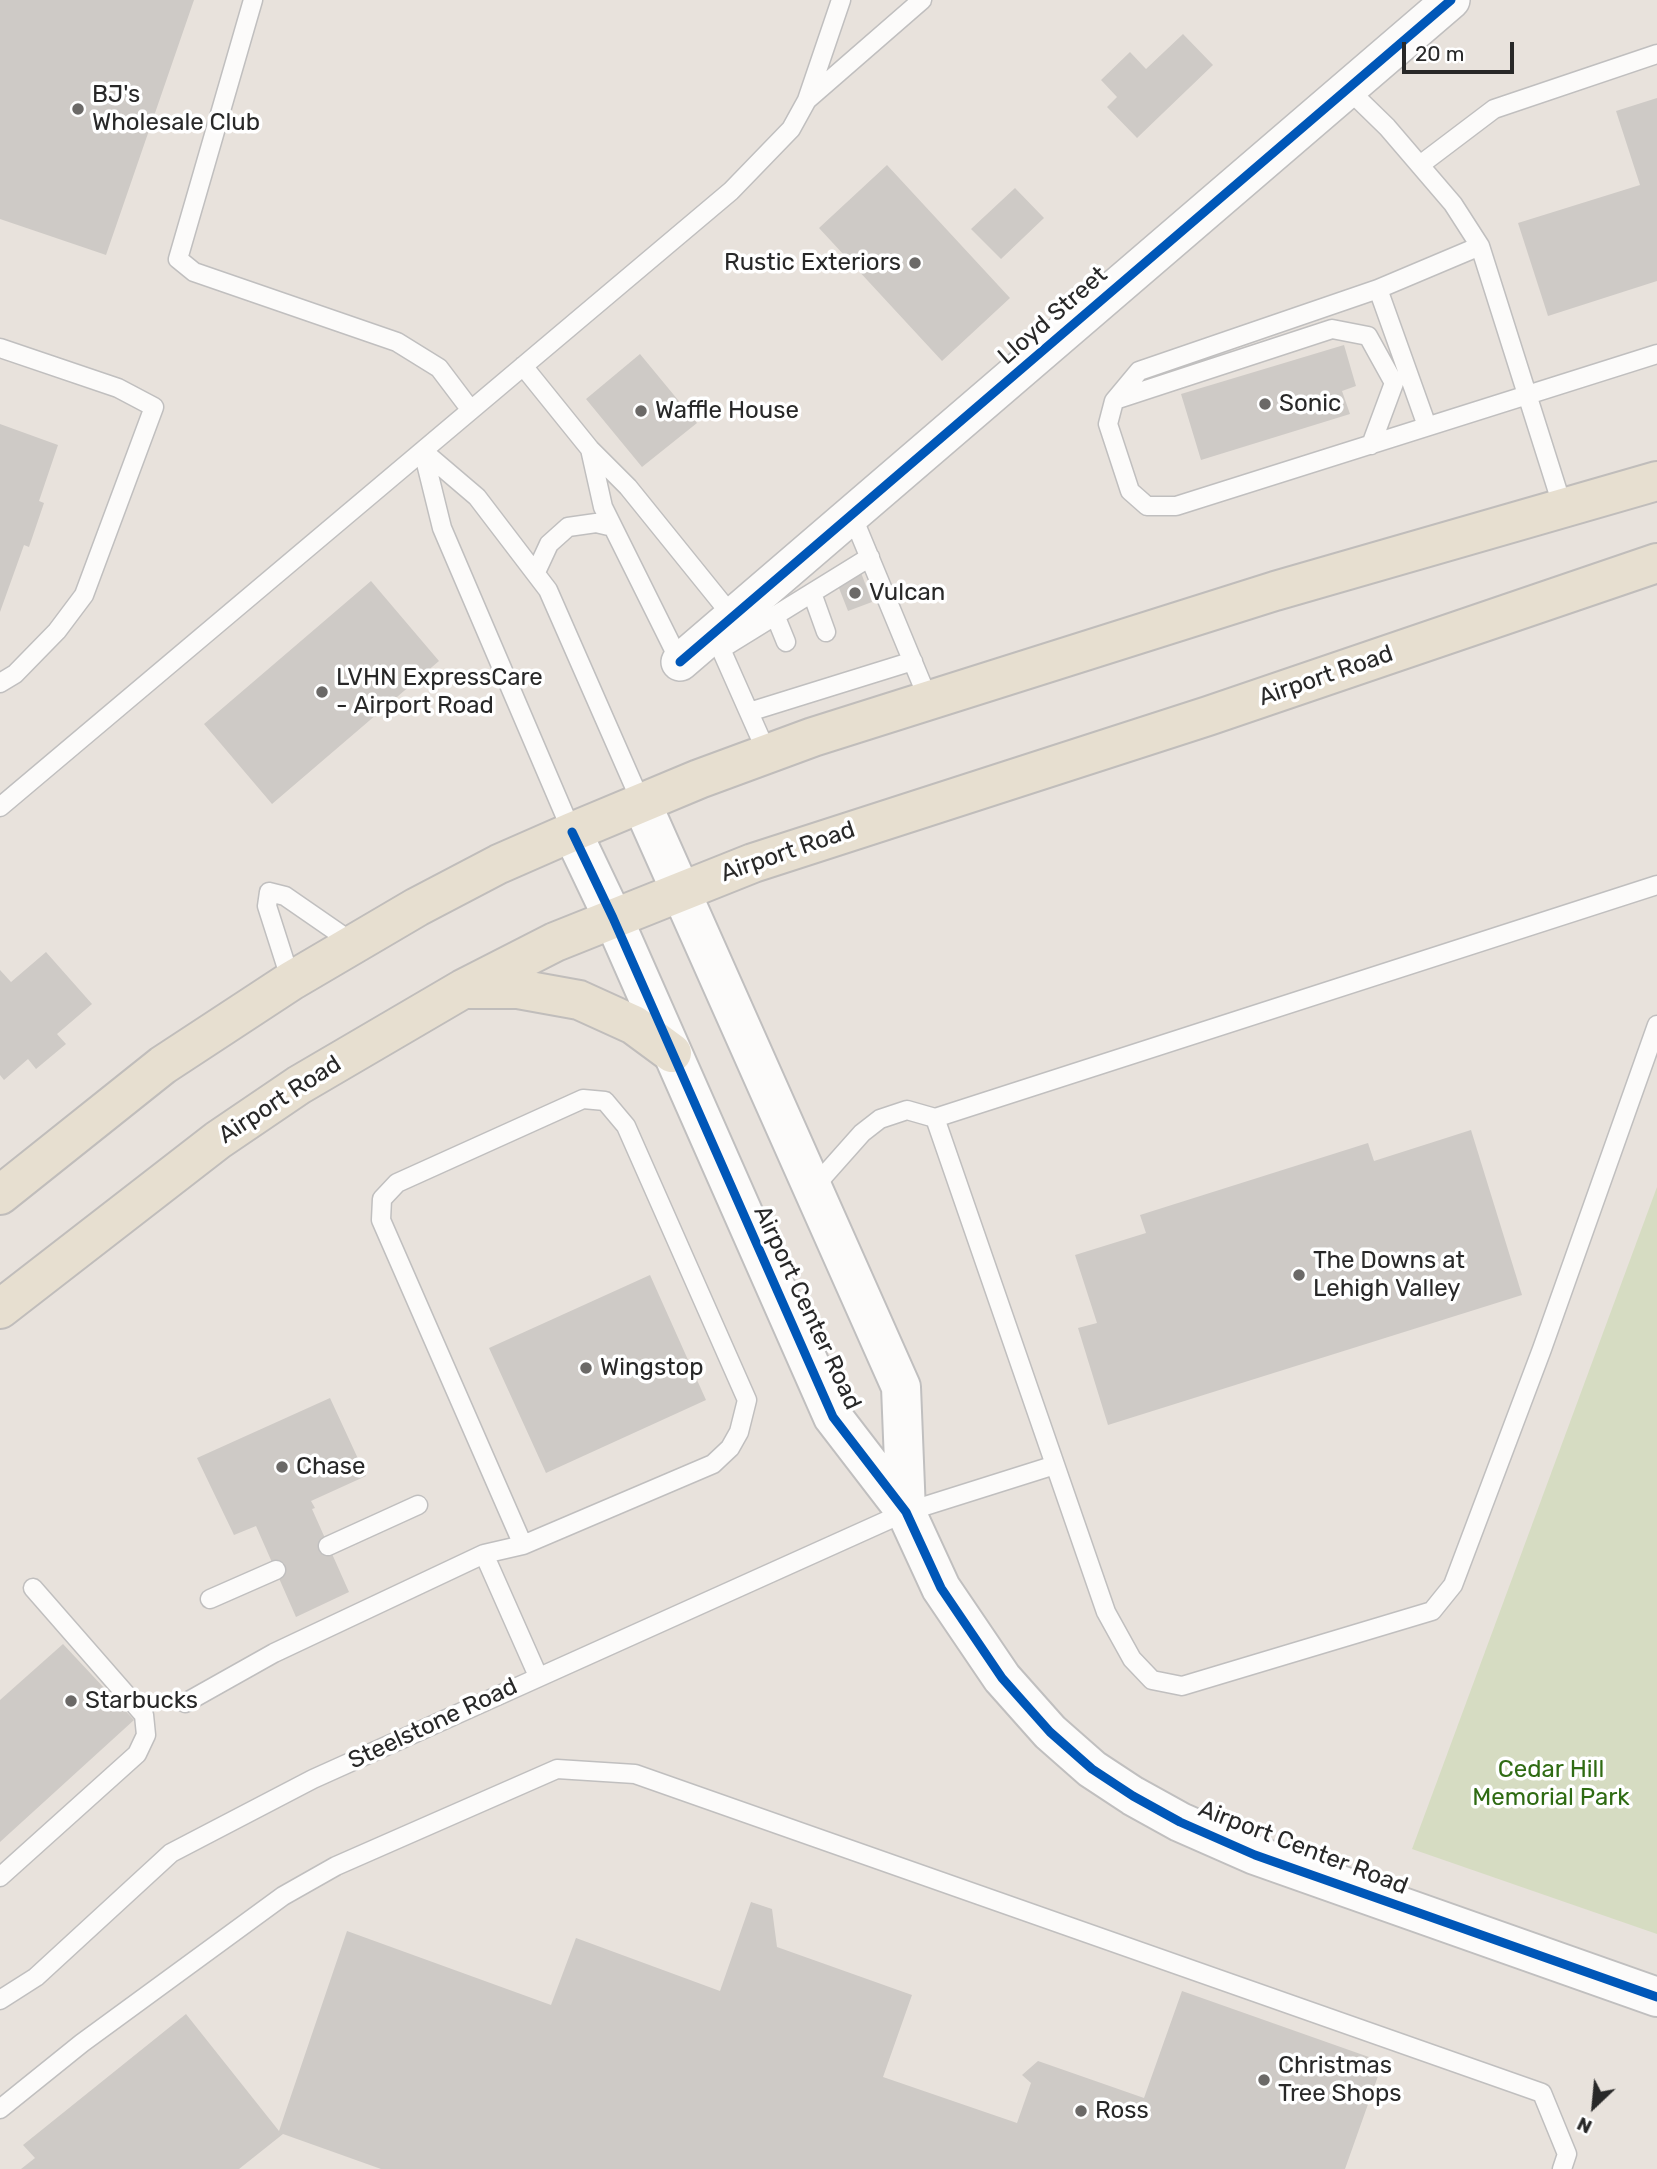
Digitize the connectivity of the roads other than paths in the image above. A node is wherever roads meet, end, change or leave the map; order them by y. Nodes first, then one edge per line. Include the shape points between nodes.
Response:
1 (253, 0) edge
2 (841, 0) edge
3 (922, 0) edge
4 (1451, 0) edge
5 (1657, 54) edge
6 (1348, 89) junction
7 (807, 100) junction
8 (1420, 165) junction
9 (1480, 246) junction
10 (1378, 289) junction
11 (0, 348) edge
12 (1657, 354) edge
13 (523, 366) junction
14 (1526, 395) junction
15 (1114, 401) junction
16 (470, 409) junction
17 (1427, 426) junction
18 (1371, 445) junction
19 (590, 449) junction
20 (423, 451) junction
21 (1657, 481) edge
22 (1563, 508) junction
23 (852, 515) junction
24 (613, 527) junction
25 (870, 557) junction
26 (1656, 564) edge
27 (536, 572) junction
28 (812, 593) junction
29 (775, 615) junction
30 (826, 632) dead end
31 (722, 633) junction
32 (786, 642) dead end
33 (913, 661) junction
34 (680, 662) joint
35 (0, 683) edge
36 (929, 701) junction
37 (749, 712) junction
38 (767, 753) junction
39 (641, 802) junction
40 (0, 807) edge
41 (572, 832) junction
42 (1657, 885) edge
43 (683, 890) junction
44 (613, 918) junction
45 (353, 943) junction
46 (291, 981) junction
47 (463, 989) junction
48 (1657, 1026) edge
49 (672, 1053) junction
50 (935, 1118) junction
51 (814, 1187) junction
52 (1, 1190) edge
53 (0, 1309) edge
54 (1055, 1465) junction
55 (418, 1505) dead end
56 (906, 1512) junction
57 (523, 1545) junction
58 (328, 1546) dead end
59 (484, 1554) junction
60 (276, 1570) dead end
61 (33, 1588) dead end
62 (210, 1599) dead end
63 (538, 1676) junction
64 (185, 1703) dead end
65 (0, 1877) edge
66 (1657, 1997) edge
67 (0, 2000) edge
68 (0, 2109) edge
69 (1562, 2169) edge

1 - 16 lane via 178,259 194,272 397,342 439,368
2 - 7 lane
3 - 7 lane
4 - 6 street, Lloyd Street
5 - 8 lane via 1494,109
6 - 8 lane
6 - 23 street, Lloyd Street
7 - 13 lane via 791,129 731,191
8 - 9 lane
9 - 10 lane
9 - 14 lane
10 - 15 lane via 1139,371
10 - 17 lane
11 - 35 lane via 118,388 153,407 83,595 57,631
12 - 14 lane
13 - 16 lane
13 - 19 lane
14 - 17 lane
14 - 22 lane
15 - 18 lane via 1108,424 1130,491 1147,506 1175,506
15 - 18 lane via 1332,329 1368,335 1394,383
16 - 20 lane
17 - 18 lane
19 - 24 lane via 603,507
19 - 31 lane via 628,487
20 - 27 lane via 477,497
20 - 40 lane
20 - 41 lane via 442,528
21 - 22 main road
22 - 36 main road via 1275,591
23 - 25 lane
23 - 31 street, Lloyd Street
24 - 27 lane via 596,523 568,527 549,544
24 - 34 lane
25 - 28 lane
25 - 33 lane
26 - 43 main road, Airport Road via 1221,711 845,831
27 - 39 lane via 558,609
28 - 29 lane
28 - 30 lane
29 - 31 lane
29 - 32 lane
31 - 34 street, Lloyd Street
31 - 37 lane
33 - 36 lane
33 - 37 lane via 805,688
36 - 38 main road
37 - 38 lane
38 - 39 main road
39 - 41 main road
39 - 43 street, Airport Center Road
41 - 44 street, Airport Center Road
41 - 45 main road via 499,864
42 - 50 lane
43 - 44 main road, Airport Road
43 - 51 street, Airport Center Road
44 - 47 main road, Airport Road
44 - 49 street, Airport Center Road
45 - 46 main road
45 - 46 lane via 285,897 269,892 267,906
46 - 52 main road via 163,1065
47 - 49 main road via 518,989 579,1000 624,1020
47 - 53 main road, Airport Road via 299,1085 218,1140
48 - 54 lane via 1453,1585 1432,1611 1182,1686 1152,1680 1132,1660 1106,1612
49 - 56 street, Airport Center Road via 833,1417
50 - 51 lane via 907,1110 880,1119
50 - 54 lane
51 - 56 street, Airport Center Road via 901,1387
54 - 56 lane, Steelstone Road
55 - 58 lane
56 - 63 lane, Steelstone Road
56 - 66 street, Airport Center Road via 941,1588 1002,1678 1050,1732 1092,1769 1133,1796 1255,1855
57 - 57 lane via 713,1464 740,1432 747,1400 626,1126 605,1101 583,1099 397,1183 382,1199 381,1220
57 - 59 lane
59 - 63 lane
59 - 64 lane via 274,1653
60 - 62 lane
61 - 65 lane via 144,1715 146,1735 137,1754
63 - 67 lane, Steelstone Road via 313,1779 171,1853 36,1977
68 - 69 lane via 283,1896 335,1866 557,1769 635,1774 1542,2093 1567,2154

